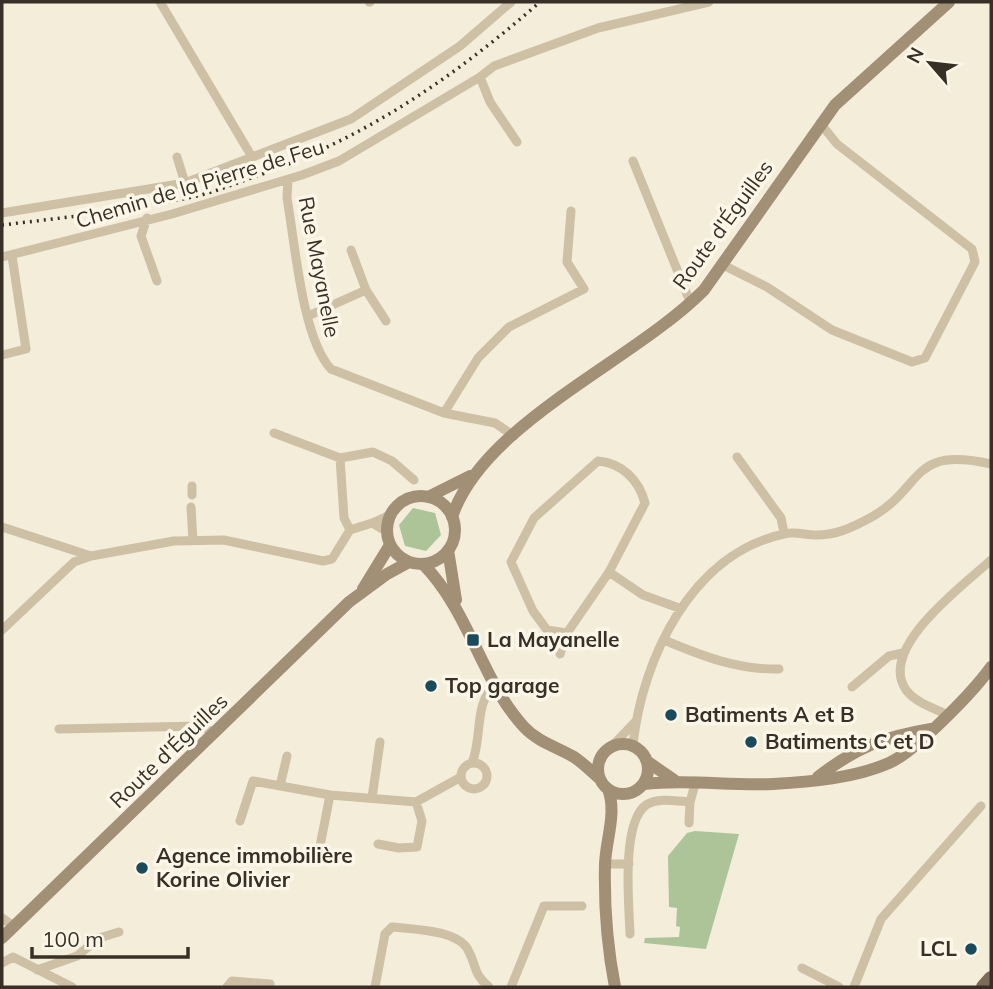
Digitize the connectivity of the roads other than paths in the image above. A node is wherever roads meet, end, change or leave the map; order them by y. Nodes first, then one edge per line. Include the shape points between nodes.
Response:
1 (160, 2) edge
2 (511, 2) edge
3 (709, 2) edge
4 (949, 2) edge
5 (480, 78) junction
6 (820, 123) junction
7 (517, 142) dead end
8 (177, 157) dead end
9 (251, 157) junction
10 (633, 161) dead end
11 (288, 180) junction
12 (185, 183) junction
13 (571, 211) dead end
14 (2, 213) edge
15 (147, 218) junction
16 (351, 250) dead end
17 (12, 256) junction
18 (2, 257) edge
19 (723, 265) junction
20 (157, 281) dead end
21 (366, 290) junction
22 (691, 304) junction
23 (308, 316) junction
24 (386, 321) dead end
25 (2, 355) edge
26 (444, 413) junction
27 (274, 433) dead end
28 (514, 436) junction
29 (737, 457) dead end
30 (340, 458) junction
31 (991, 464) edge
32 (474, 474) junction
33 (414, 480) dead end
34 (428, 497) junction
35 (191, 507) dead end
36 (390, 516) junction
37 (452, 517) junction
38 (372, 523) junction
39 (2, 527) edge
40 (350, 530) junction
41 (784, 533) junction
42 (388, 538) junction
43 (193, 541) junction
44 (448, 550) junction
45 (90, 556) junction
46 (991, 560) edge
47 (409, 562) junction
48 (423, 564) junction
49 (609, 572) junction
50 (363, 590) junction
51 (457, 607) junction
52 (679, 608) junction
53 (2, 630) edge
54 (567, 633) junction
55 (664, 640) junction
56 (903, 653) junction
57 (560, 654) dead end
58 (991, 667) edge
59 (779, 669) dead end
60 (496, 682) junction
61 (852, 687) dead end
62 (948, 715) junction
63 (636, 721) junction
64 (59, 729) dead end
65 (932, 729) junction
66 (215, 733) junction
67 (380, 742) dead end
68 (614, 744) junction
69 (634, 745) junction
70 (478, 749) junction
71 (287, 756) dead end
72 (600, 757) junction
73 (575, 758) junction
74 (648, 762) junction
75 (472, 763) junction
76 (484, 768) junction
77 (461, 778) junction
78 (599, 778) junction
79 (817, 778) junction
80 (674, 780) junction
81 (696, 781) junction
82 (644, 784) junction
83 (450, 785) junction
84 (280, 786) junction
85 (469, 788) junction
86 (608, 789) junction
87 (631, 793) junction
88 (330, 795) junction
89 (372, 798) junction
90 (416, 802) junction
91 (690, 802) junction
92 (981, 806) dead end
93 (612, 811) junction
94 (240, 821) dead end
95 (688, 823) dead end
96 (378, 844) dead end
97 (320, 846) dead end
98 (605, 864) junction
99 (629, 864) junction
100 (582, 906) dead end
101 (2, 918) edge
102 (15, 927) junction
103 (119, 932) dead end
104 (630, 934) dead end
105 (2, 938) edge
106 (2, 963) edge
107 (802, 968) dead end
108 (37, 970) junction
109 (991, 978) edge
110 (72, 987) edge
111 (227, 987) edge
112 (270, 987) edge
113 (375, 987) edge
114 (489, 987) edge
115 (511, 987) edge
116 (615, 987) edge
117 (839, 987) edge
118 (854, 987) edge
119 (983, 987) edge

1 - 9 street
2 - 9 street via 460,46 351,119
3 - 5 street, Chemin de la Pierre de Feu via 598,28 494,65
4 - 6 street, Route d'Éguilles
5 - 7 street
5 - 11 street, Chemin de la Pierre de Feu via 339,161
6 - 19 street, Route d'Éguilles
6 - 19 street via 837,144 972,250 975,262 925,358 912,362 832,330 767,287
8 - 12 street
9 - 12 street
10 - 22 street
11 - 15 street, Chemin de la Pierre de Feu
11 - 23 street, Rue Mayanelle via 287,198
12 - 14 street
13 - 26 street via 567,262 584,289 509,327 478,358
15 - 17 street, Chemin de la Pierre de Feu
15 - 20 street via 141,236
16 - 21 street
17 - 18 street, Chemin de la Pierre de Feu
17 - 25 street via 26,349
19 - 22 street, Route d'Éguilles
21 - 23 street
21 - 24 street
22 - 28 street, Route d'Éguilles
23 - 26 street, Rue Mayanelle via 311,336 331,369
26 - 28 street, Rue Mayanelle via 495,423
27 - 30 street
28 - 32 street, Route d'Éguilles
29 - 41 street via 781,518
30 - 33 street via 373,452
30 - 40 street via 344,518
31 - 41 street via 937,460 878,514 849,529 817,535
32 - 34 street, Route d'Éguilles
32 - 37 street, Route d'Éguilles
34 - 36 street via 402,502
34 - 37 street via 443,504
35 - 43 street
36 - 38 street
36 - 42 street
37 - 44 street via 454,534
38 - 40 street
38 - 42 street
39 - 45 street
40 - 43 street via 332,559 323,561 237,542
41 - 52 street via 728,557
42 - 47 street via 398,555
42 - 50 street, Route d'Éguilles
43 - 45 street
44 - 48 street
44 - 51 street
45 - 53 street via 74,562
46 - 56 street via 916,631
47 - 48 street
47 - 50 street, Route d'Éguilles
48 - 51 street
49 - 52 street via 643,596
49 - 54 street
49 - 54 street via 645,503 629,473 598,461 534,518 511,562 547,630
50 - 66 street, Route d'Éguilles
51 - 60 street
52 - 55 street
54 - 57 street
55 - 59 street via 729,664
55 - 63 street
56 - 61 street via 889,656
56 - 62 street via 899,674 907,691
58 - 62 street
60 - 70 street via 483,700
60 - 73 street via 524,727
62 - 65 street
63 - 68 street
63 - 69 street
64 - 66 street via 200,726
65 - 79 street via 864,746
65 - 79 street via 891,762
66 - 102 street, Route d'Éguilles
67 - 89 street
68 - 69 street
68 - 72 street
69 - 74 street
70 - 75 street
70 - 76 street
71 - 84 street
72 - 73 street
72 - 78 street
73 - 78 street
74 - 80 street
74 - 82 street
75 - 76 street
75 - 77 street via 462,769
76 - 85 street via 484,784
77 - 83 street
77 - 85 street
78 - 86 street
79 - 81 street via 772,784
80 - 81 street
80 - 82 street
81 - 91 street
82 - 87 street
83 - 85 street
83 - 90 street
84 - 88 street
84 - 94 street via 253,781
86 - 87 street
86 - 93 street
87 - 93 street
88 - 89 street
88 - 97 street
89 - 90 street
90 - 96 street via 422,821 417,847
91 - 95 street
91 - 99 street via 647,804 637,815
92 - 118 street via 881,919
93 - 98 street
98 - 99 street
98 - 116 street via 605,908
99 - 104 street
100 - 115 street via 544,906
101 - 102 street
102 - 105 street, Route d'Éguilles
103 - 108 street via 99,938 77,956
106 - 108 street via 13,957
107 - 117 street
108 - 110 street
109 - 119 main road
111 - 112 street via 232,981 247,980
113 - 114 street via 385,934 392,927 454,937 467,947 477,977

